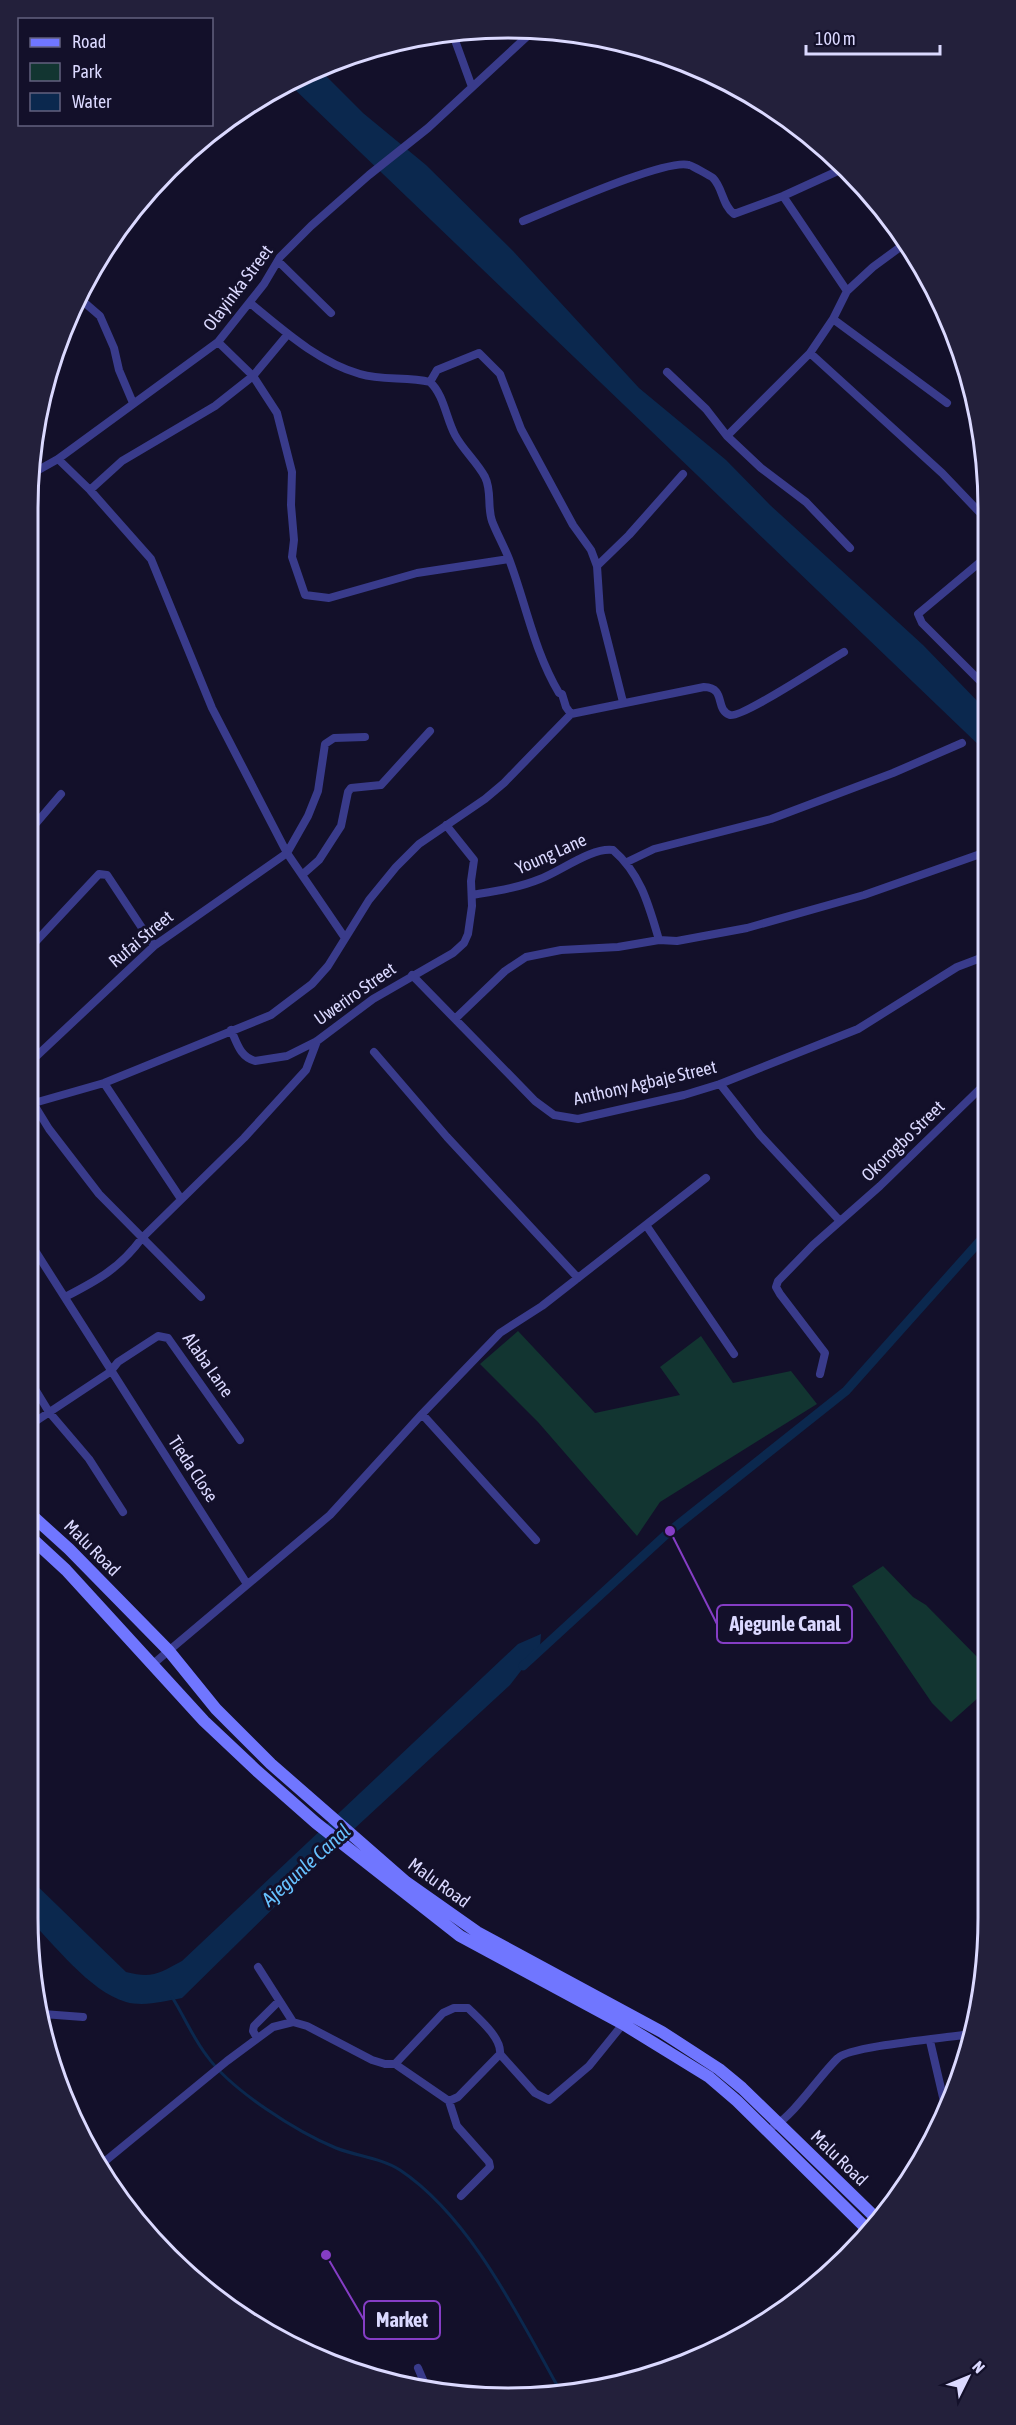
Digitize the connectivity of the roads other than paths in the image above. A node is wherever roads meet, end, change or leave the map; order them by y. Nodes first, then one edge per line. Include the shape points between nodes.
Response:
1 (522, 38) edge
2 (455, 41) edge
3 (472, 87) junction
4 (837, 171) edge
5 (783, 196) junction
6 (524, 221) dead end
7 (899, 248) edge
8 (279, 259) junction
9 (847, 291) junction
10 (85, 303) edge
11 (250, 303) junction
12 (332, 313) dead end
13 (832, 319) junction
14 (288, 334) junction
15 (218, 342) junction
16 (810, 353) junction
17 (667, 372) dead end
18 (253, 376) junction
19 (430, 382) junction
20 (133, 403) junction
21 (947, 403) dead end
22 (727, 436) junction
23 (58, 459) junction
24 (40, 469) edge
25 (683, 474) dead end
26 (90, 490) junction
27 (978, 511) edge
28 (850, 548) dead end
29 (509, 559) junction
30 (978, 564) edge
31 (597, 566) junction
32 (844, 652) dead end
33 (978, 679) edge
34 (623, 702) junction
35 (571, 714) junction
36 (430, 731) dead end
37 (365, 737) dead end
38 (962, 742) dead end
39 (61, 794) dead end
40 (38, 821) edge
41 (446, 825) junction
42 (288, 853) junction
43 (978, 855) edge
44 (627, 862) junction
45 (302, 876) junction
46 (472, 895) junction
47 (345, 938) junction
48 (38, 939) edge
49 (659, 940) junction
50 (154, 946) junction
51 (978, 959) edge
52 (412, 975) junction
53 (455, 1019) junction
54 (231, 1030) junction
55 (317, 1041) junction
56 (374, 1052) dead end
57 (38, 1055) edge
58 (105, 1083) junction
59 (720, 1084) junction
60 (978, 1091) edge
61 (38, 1102) edge
62 (38, 1115) edge
63 (706, 1178) dead end
64 (181, 1199) junction
65 (840, 1221) junction
66 (646, 1225) junction
67 (142, 1238) junction
68 (38, 1255) edge
69 (578, 1278) junction
70 (65, 1297) junction
71 (201, 1298) dead end
72 (734, 1354) dead end
73 (110, 1372) junction
74 (820, 1374) dead end
75 (38, 1394) edge
76 (49, 1412) junction
77 (422, 1414) junction
78 (38, 1420) edge
79 (240, 1440) dead end
80 (123, 1512) dead end
81 (38, 1520) edge
82 (536, 1540) dead end
83 (38, 1544) edge
84 (247, 1584) junction
85 (168, 1651) junction
86 (153, 1664) junction
87 (352, 1844) junction
88 (258, 1967) dead end
89 (585, 1989) junction
90 (279, 2001) junction
91 (580, 2002) junction
92 (48, 2014) edge
93 (83, 2017) dead end
94 (293, 2022) junction
95 (623, 2024) junction
96 (963, 2035) edge
97 (257, 2038) junction
98 (930, 2041) junction
99 (500, 2054) junction
100 (395, 2064) junction
101 (943, 2097) edge
102 (449, 2101) junction
103 (778, 2123) junction
104 (765, 2130) junction
105 (106, 2160) edge
106 (461, 2196) dead end
107 (872, 2215) edge
108 (863, 2225) edge
109 (418, 2368) dead end
110 (423, 2379) edge

1 - 3 street, Olayinka Street
2 - 3 street
3 - 8 street, Olayinka Street via 310,226
4 - 5 street
5 - 6 street via 734,214 713,177 689,165 668,166
5 - 9 street
7 - 9 street
8 - 11 street, Olayinka Street
8 - 12 street
9 - 13 street
10 - 20 street via 100,316
11 - 14 street
11 - 15 street, Olayinka Street
13 - 16 street
13 - 21 street
14 - 18 street
14 - 19 street via 322,357 362,375
15 - 18 street
15 - 20 street, Olayinka Street
16 - 22 street
16 - 27 street
17 - 22 street via 706,409
18 - 26 street via 215,406 122,461
18 - 29 street via 277,413 292,472 292,557 305,595 329,598 417,573
19 - 29 street via 438,389 456,436 485,477 491,496 488,508
19 - 31 street via 437,370 479,353 500,374 521,429
20 - 23 street, Olayinka Street
22 - 28 street via 806,502
23 - 24 street, Olayinka Street
23 - 26 street
25 - 31 street
26 - 42 street via 151,559 212,708
29 - 35 street via 534,641
30 - 33 street via 918,614 922,623
31 - 34 street via 600,610
32 - 34 street via 735,715 723,709 712,687
34 - 35 street
35 - 41 street via 486,799
36 - 45 street via 381,785 348,792 341,826 319,860
37 - 42 street via 334,738 325,744 318,791
38 - 44 street via 771,819 654,849
39 - 40 street
41 - 46 street, Uweriro Street via 474,860
41 - 47 street via 396,867
42 - 45 street
42 - 50 street, Rufai Street
43 - 49 street via 864,895 747,928 677,941
44 - 46 street, Young Lane via 613,850 605,849 516,888
44 - 49 street via 644,892
45 - 47 street
46 - 52 street, Uweriro Street via 464,943
47 - 54 street via 328,966 296,998 271,1015
48 - 50 street via 103,874
49 - 53 street via 526,957 505,970
50 - 57 street, Rufai Street
51 - 59 street, Anthony Agbaje Street via 957,967 858,1029
52 - 53 street, Anthony Agbaje Street
52 - 55 street, Uweriro Street
53 - 59 street, Anthony Agbaje Street via 534,1101 554,1115 578,1119
54 - 55 street, Uweriro Street via 244,1057 255,1061 287,1056
54 - 58 street
55 - 64 street via 306,1070
56 - 69 street
58 - 61 street
58 - 64 street
59 - 65 street via 760,1136
60 - 65 street, Okorogbo Street
62 - 67 street via 99,1194
63 - 66 street
64 - 67 street
65 - 74 street, Okorogbo Street via 776,1287 823,1348 825,1357
66 - 69 street
66 - 72 street
67 - 70 street via 116,1268
67 - 71 street
68 - 70 street, Tieda Close
69 - 77 street via 500,1333
70 - 73 street, Tieda Close
73 - 76 street
73 - 79 street, Alaba Lane via 151,1340 158,1336 168,1338
73 - 84 street, Tieda Close
75 - 76 street
76 - 78 street
76 - 80 street via 88,1459
77 - 82 street
77 - 84 street via 330,1515
81 - 85 main road, Malu Road
83 - 86 main road, Malu Road
84 - 85 street
85 - 86 street
85 - 87 main road, Malu Road via 216,1708 326,1812
86 - 87 main road, Malu Road via 211,1728 316,1823
87 - 89 main road, Malu Road via 477,1932
87 - 91 main road, Malu Road via 460,1936
88 - 90 street
89 - 91 main road
89 - 103 main road, Malu Road via 719,2069
90 - 94 street
90 - 97 street via 254,2026
91 - 95 main road, Malu Road
92 - 93 street
94 - 97 street via 273,2027
94 - 100 street via 372,2060
95 - 99 street via 590,2066 549,2100 536,2093
95 - 104 main road, Malu Road via 709,2077
96 - 98 street
97 - 105 street
98 - 101 street
98 - 103 street via 868,2048 839,2056
99 - 100 street via 500,2044 468,2008 454,2008 443,2013
99 - 102 street via 458,2097
100 - 102 street
102 - 106 street via 457,2126 490,2167
103 - 104 street
103 - 107 main road, Malu Road
104 - 108 main road, Malu Road
109 - 110 street

